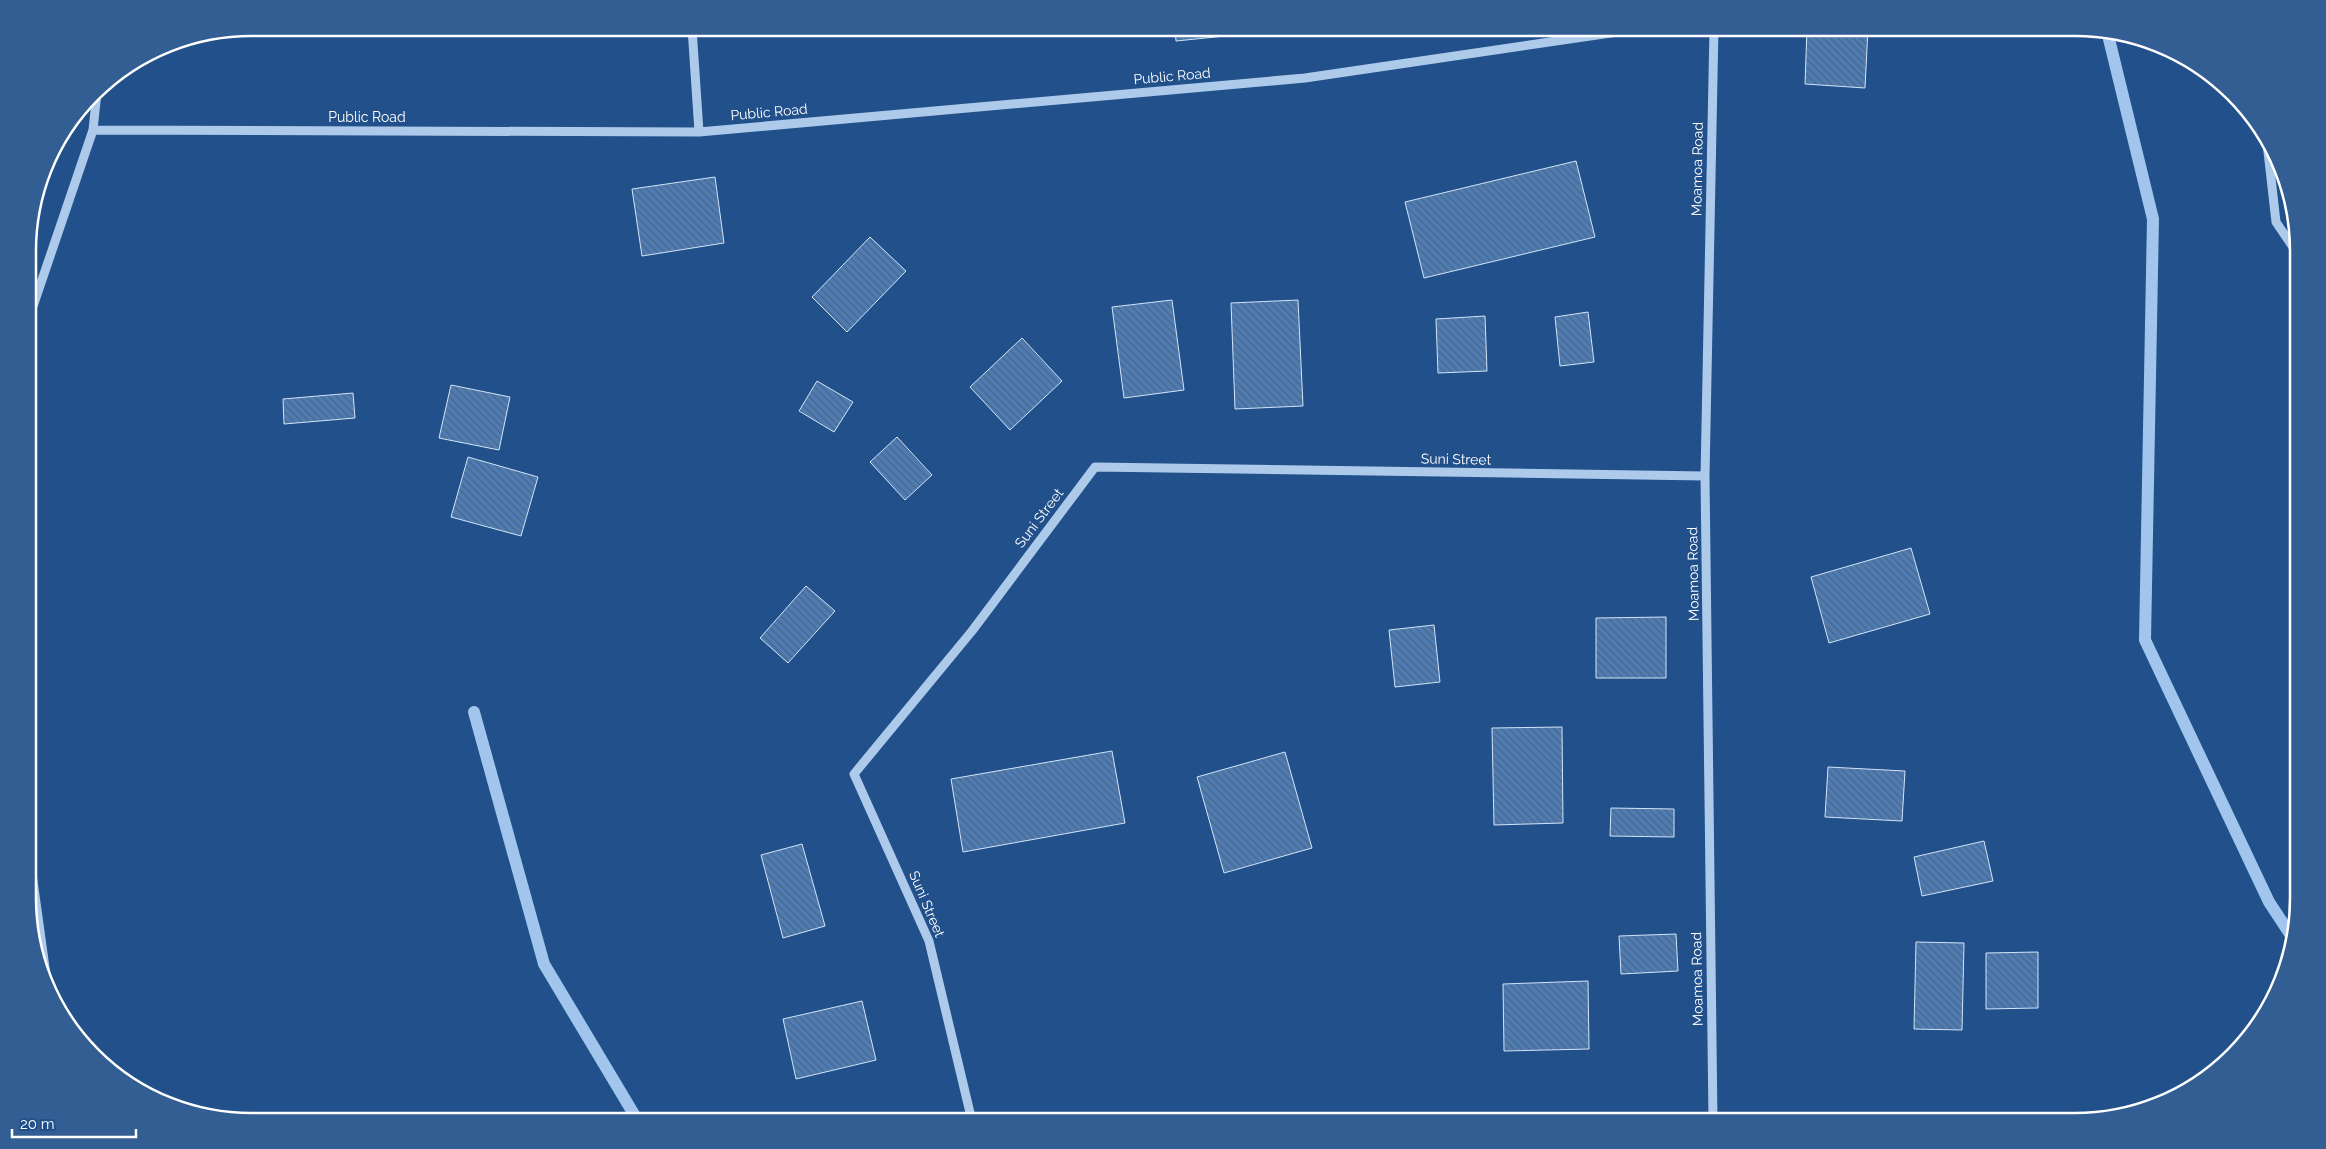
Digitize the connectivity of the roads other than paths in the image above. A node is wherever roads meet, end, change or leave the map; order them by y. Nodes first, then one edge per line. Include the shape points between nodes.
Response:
1 (693, 36) edge
2 (1591, 36) edge
3 (1714, 36) edge
4 (96, 102) edge
5 (94, 130) junction
6 (700, 132) junction
7 (2269, 158) edge
8 (2289, 242) edge
9 (36, 298) edge
10 (1705, 476) junction
11 (37, 908) edge
12 (42, 946) edge
13 (970, 1113) edge
14 (1713, 1113) edge

1 - 6 street
2 - 6 street, Public Road via 1305,78
3 - 10 street, Moamoa Road
4 - 5 street
5 - 6 street, Public Road
5 - 9 street
7 - 8 street via 2276,222
10 - 13 street, Suni Street via 1095,467 972,631 854,774 929,941
10 - 14 street, Moamoa Road
11 - 12 street

